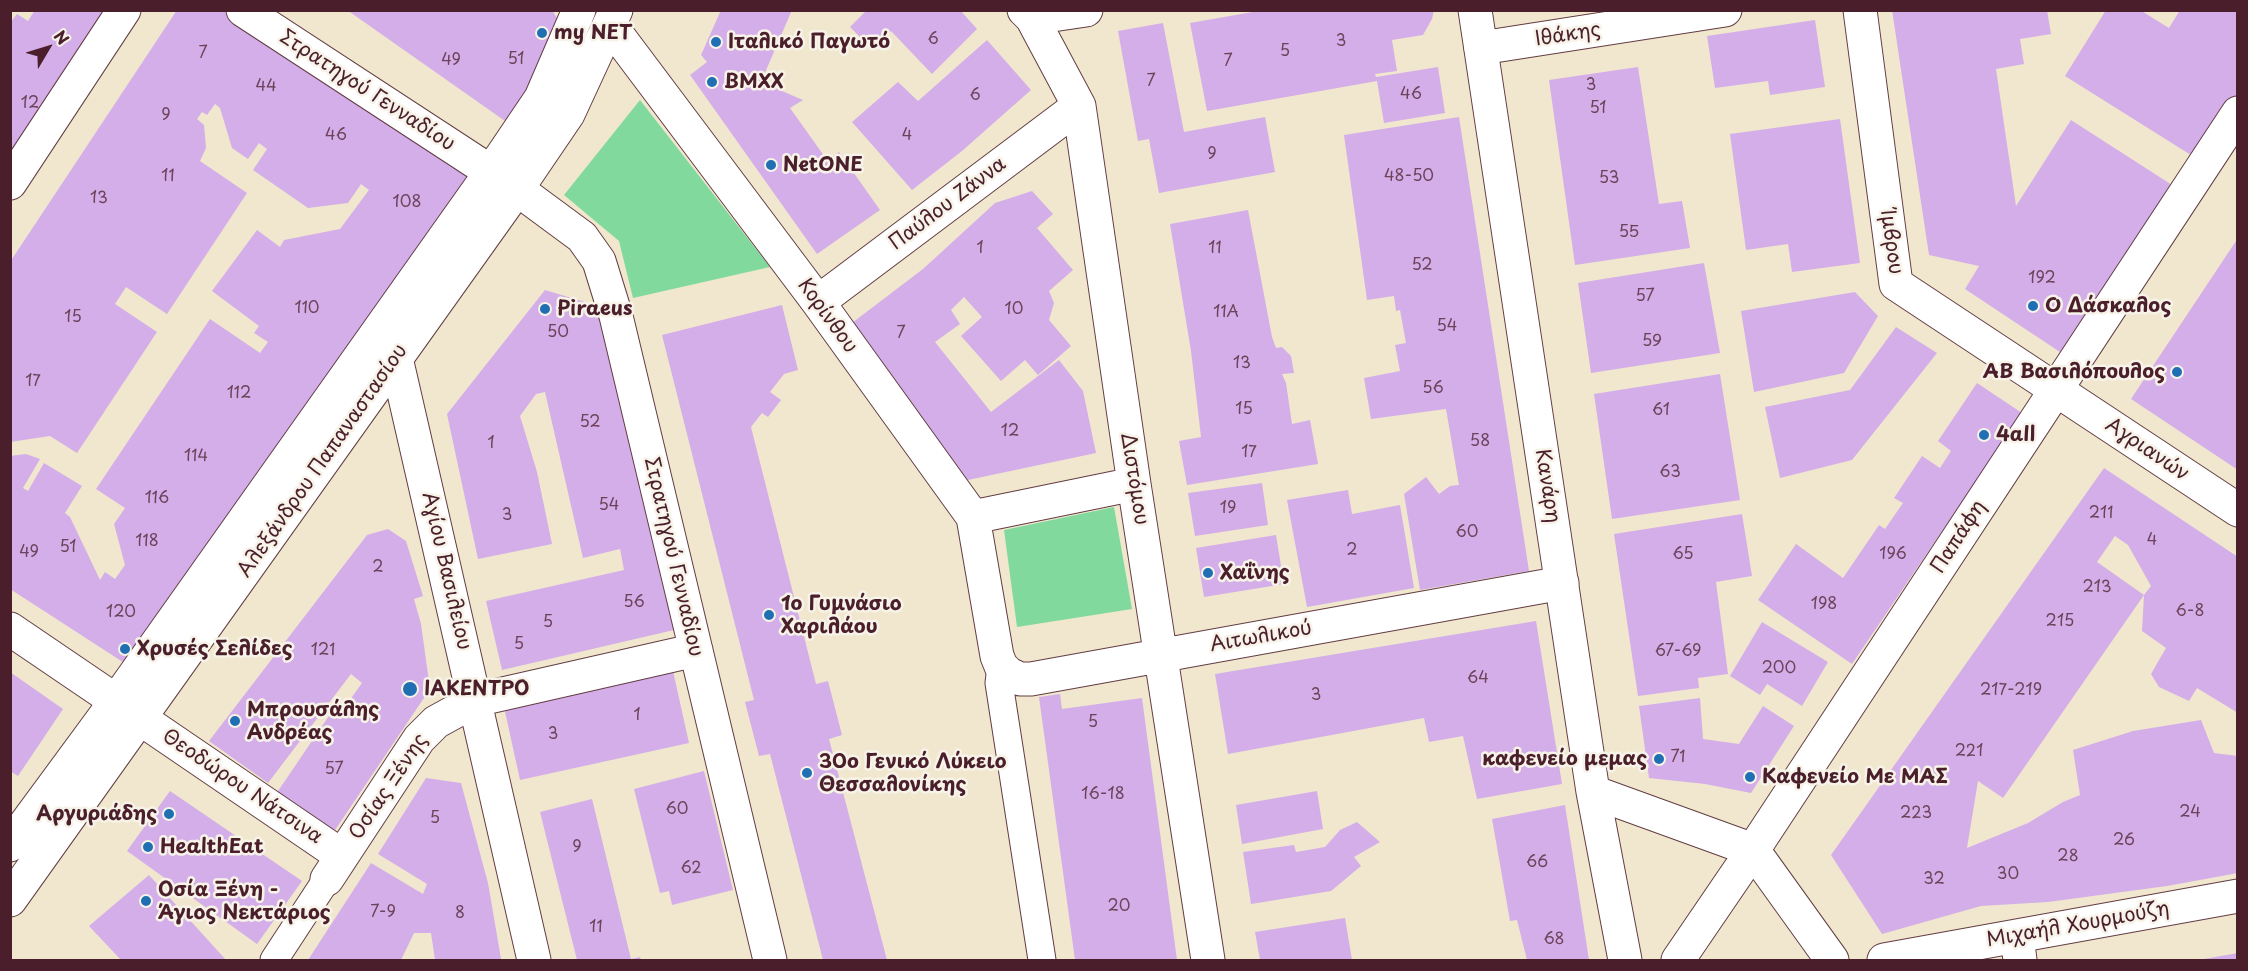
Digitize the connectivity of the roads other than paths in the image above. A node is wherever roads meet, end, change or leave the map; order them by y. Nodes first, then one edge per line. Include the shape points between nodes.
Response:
1 (124, 10) edge
2 (243, 10) edge
3 (579, 10) edge
4 (1086, 10) edge
5 (1475, 10) edge
6 (1725, 10) edge
7 (1860, 10) edge
8 (1028, 14) edge
9 (614, 18) edge
10 (1481, 48) junction
11 (1079, 106) junction
12 (2238, 113) edge
13 (504, 180) junction
14 (10, 183) edge
15 (818, 302) junction
16 (396, 358) junction
17 (2056, 390) junction
18 (1134, 484) junction
19 (2238, 510) edge
20 (973, 517) junction
21 (1562, 584) junction
22 (10, 629) edge
23 (696, 650) junction
24 (1161, 655) junction
25 (1016, 673) junction
26 (476, 700) junction
27 (128, 710) junction
28 (1593, 792) junction
29 (10, 845) edge
30 (1753, 850) junction
31 (335, 867) junction
32 (2238, 896) edge
33 (10, 900) edge
34 (2018, 948) edge
35 (274, 960) edge
36 (534, 960) edge
37 (770, 960) edge
38 (1041, 960) edge
39 (1208, 960) edge
40 (1625, 960) edge
41 (1678, 960) edge
42 (1832, 960) edge
43 (1884, 960) edge

1 - 14 street
2 - 13 street, Στρατηγού Γενναδίου
3 - 13 street, Αλεξάνδρου Παπαναστασίου
4 - 8 street
5 - 10 street, Κανάρη
6 - 10 street, Ιθάκης
7 - 17 street, Ίμβρου via 1896,284
8 - 11 street, Διστόμου
9 - 13 street, Αλεξάνδρου Παπαναστασίου via 568,114
9 - 15 street, Κορίνθου
10 - 21 street, Κανάρη
11 - 15 street, Παύλου Ζάννα
11 - 18 street, Διστόμου
12 - 17 street, Παπάφη
13 - 16 street, Αλεξάνδρου Παπαναστασίου
13 - 23 street, Στρατηγού Γενναδίου via 582,237 599,261 619,327
13 - 27 street, Αλεξάνδρου Παπαναστασίου
15 - 20 street, Κορίνθου
16 - 26 street, Αγίου Βασιλείου
16 - 27 street, Αλεξάνδρου Παπαναστασίου
17 - 19 street, Αγριανών
17 - 30 street, Παπάφη
18 - 20 street
18 - 24 street, Διστόμου
20 - 25 street, Κορίνθου via 992,629
21 - 24 street, Αιτωλικού
21 - 28 street, Κανάρη
22 - 27 street, Θεοδώρου Νάτσινα
23 - 26 street, Οσίας Ξένης
23 - 37 street, Στρατηγού Γενναδίου
24 - 25 street, Αιτωλικού
24 - 39 street, Διστόμου
25 - 38 street via 999,683
26 - 31 street, Οσίας Ξένης via 424,733
26 - 36 street, Αγίου Βασιλείου
27 - 29 street, Αλεξάνδρου Παπαναστασίου
27 - 31 street, Θεοδώρου Νάτσινα
27 - 33 street, Αλεξάνδρου Παπαναστασίου
28 - 30 street
28 - 40 street, Κανάρη
30 - 41 street, Παπάφη
30 - 42 street
31 - 35 street, Οσίας Ξένης
32 - 34 street, Μιχαήλ Χουρμούζη
34 - 43 street, Μιχαήλ Χουρμούζη

